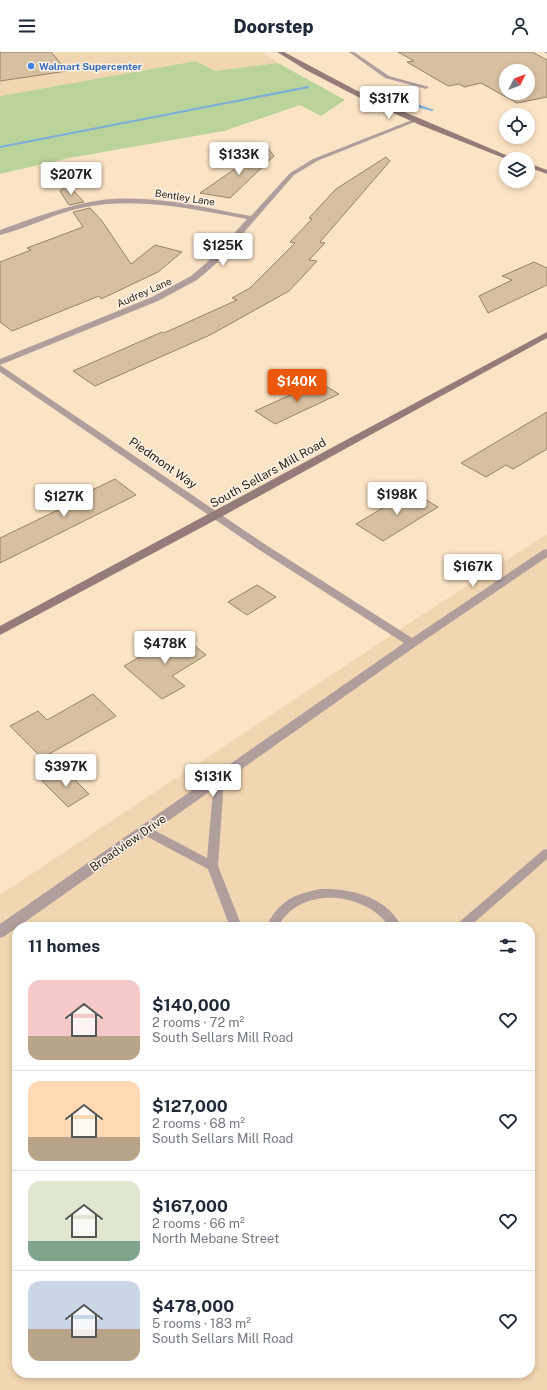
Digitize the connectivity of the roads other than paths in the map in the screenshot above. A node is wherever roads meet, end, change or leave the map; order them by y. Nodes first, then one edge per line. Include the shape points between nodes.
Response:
1 (280, 52) edge
2 (351, 52) edge
3 (426, 87) dead end
4 (414, 121) junction
5 (499, 154) edge
6 (535, 168) edge
7 (547, 172) edge
8 (252, 218) junction
9 (0, 233) edge
10 (547, 335) edge
11 (0, 362) edge
12 (0, 368) edge
13 (217, 516) junction
14 (547, 552) edge
15 (0, 632) edge
16 (412, 644) junction
17 (219, 780) junction
18 (146, 830) junction
19 (547, 853) edge
20 (212, 866) junction
21 (14, 922) edge
22 (234, 922) edge
23 (275, 922) edge
24 (393, 922) edge
25 (467, 922) edge
26 (12, 924) edge
27 (0, 932) edge

1 - 4 main road via 326,79
2 - 3 lane via 387,77
4 - 5 main road
4 - 8 street, Audrey Lane via 315,160 292,174
6 - 7 main road
8 - 9 street, Bentley Lane via 164,202 130,200 62,211
8 - 11 street, Audrey Lane via 215,260 178,288
10 - 13 main road, South Sellars Mill Road
12 - 13 street, Piedmont Way
13 - 15 main road, South Sellars Mill Road
13 - 16 street, Piedmont Way
14 - 16 street, Broadview Drive
16 - 17 street, Broadview Drive
17 - 18 street, Broadview Drive
17 - 20 lane
18 - 20 lane
18 - 21 street, Broadview Drive
19 - 25 lane
20 - 22 lane
23 - 24 lane via 284,908 299,898 332,892 358,897 387,914
26 - 27 street, Broadview Drive

